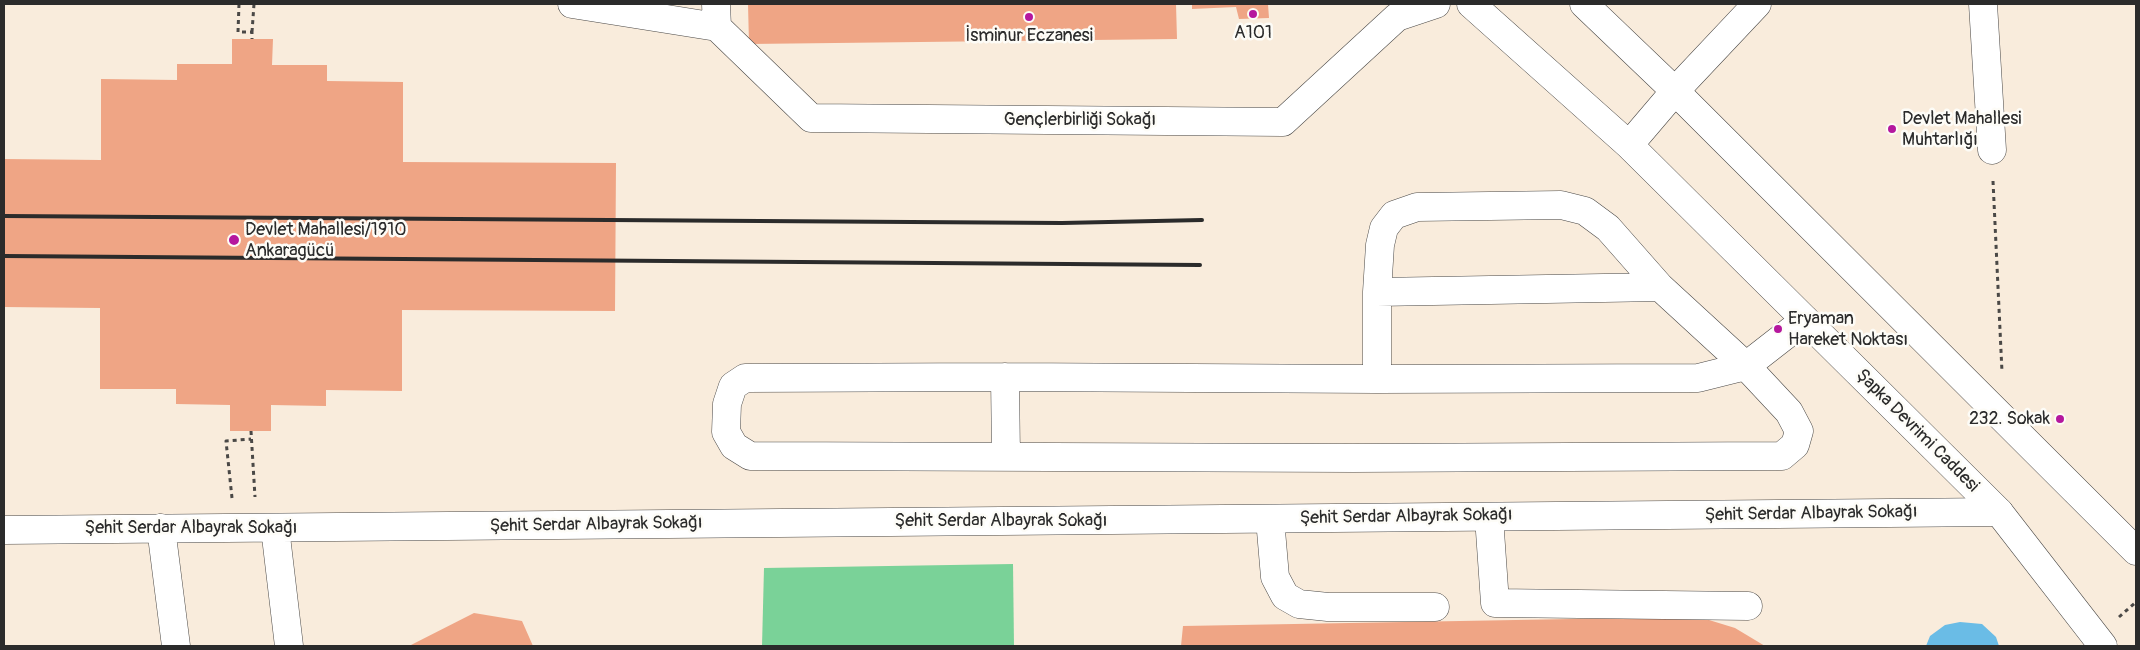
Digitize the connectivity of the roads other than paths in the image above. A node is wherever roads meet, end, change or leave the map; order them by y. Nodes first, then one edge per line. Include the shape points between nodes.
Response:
1 (572, 4) edge
2 (1436, 4) edge
3 (1471, 4) edge
4 (1584, 4) edge
5 (1757, 4) edge
6 (1982, 4) edge
7 (717, 15) edge
8 (1675, 91) junction
9 (1629, 145) junction
10 (1992, 150) road end
11 (1660, 287) junction
12 (1377, 292) junction
13 (1805, 320) junction
14 (1746, 366) junction
15 (1005, 377) junction
16 (1377, 379) junction
17 (1006, 457) junction
18 (1999, 512) junction
19 (1489, 517) junction
20 (1270, 519) junction
21 (161, 528) junction
22 (275, 528) junction
23 (4, 530) edge
24 (2136, 551) edge
25 (1748, 606) dead end
26 (1434, 607) dead end
27 (176, 646) edge
28 (289, 646) edge
29 (2103, 646) edge

1 - 7 street, Gençlerbirliği Sokağı
2 - 7 street, Gençlerbirliği Sokağı via 1397,17 1282,122 811,118
3 - 9 street, Şapka Devrimi Caddesi
4 - 8 street
5 - 8 street
6 - 10 street
8 - 9 street
8 - 24 street
9 - 13 street, Şapka Devrimi Caddesi
11 - 12 street
11 - 12 street via 1608,228 1585,211 1561,205 1436,207 1417,208 1394,215 1384,228
11 - 14 street
12 - 16 street
13 - 14 street
13 - 18 street, Şapka Devrimi Caddesi
14 - 16 street via 1698,378
14 - 17 street via 1789,412 1799,431 1795,445 1782,456
15 - 16 street
15 - 17 street
15 - 17 street via 745,378 733,386 727,404 726,432 734,446 750,456
18 - 19 street, Şehit Serdar Albayrak Sokağı
18 - 29 street, Şapka Devrimi Caddesi
19 - 20 street, Şehit Serdar Albayrak Sokağı
19 - 25 street via 1495,603
20 - 22 street, Şehit Serdar Albayrak Sokağı
20 - 26 street via 1275,577 1286,596 1298,604
21 - 22 street, Şehit Serdar Albayrak Sokağı
21 - 23 street, Şehit Serdar Albayrak Sokağı
21 - 27 street
22 - 28 street

